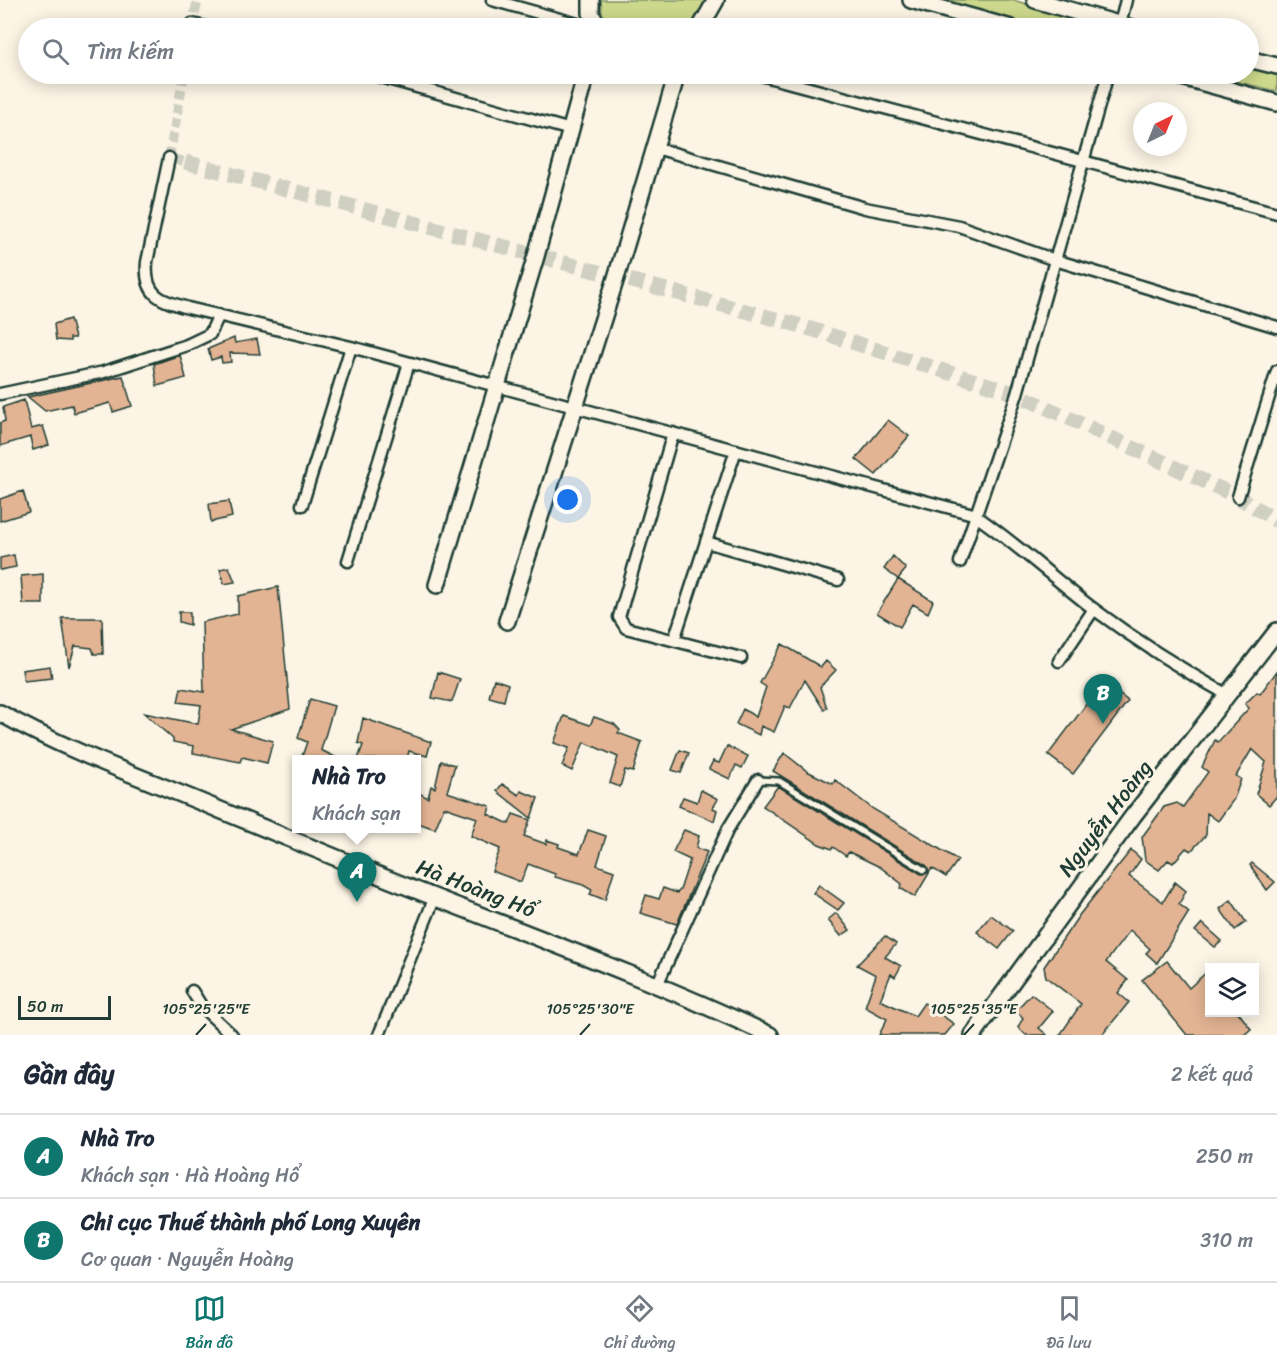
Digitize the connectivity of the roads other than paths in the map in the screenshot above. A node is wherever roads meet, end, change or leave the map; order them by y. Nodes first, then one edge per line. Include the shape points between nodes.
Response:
1 (492, 0) edge
2 (591, 0) edge
3 (716, 0) edge
4 (911, 0) edge
5 (1035, 0) edge
6 (1126, 0) edge
7 (556, 18) edge
8 (593, 18) edge
9 (706, 18) edge
10 (975, 18) edge
11 (1092, 18) edge
12 (1125, 18) edge
13 (1259, 62) edge
14 (1277, 66) edge
15 (406, 84) edge
16 (583, 84) edge
17 (674, 84) edge
18 (794, 84) edge
19 (1105, 84) edge
20 (1208, 84) edge
21 (1277, 103) edge
22 (571, 130) junction
23 (656, 148) junction
24 (169, 158) dead end
25 (1083, 162) junction
26 (1277, 213) edge
27 (1055, 260) junction
28 (219, 315) junction
29 (1277, 327) edge
30 (351, 347) junction
31 (409, 363) junction
32 (1277, 371) edge
33 (497, 385) junction
34 (0, 394) edge
35 (575, 406) junction
36 (673, 433) junction
37 (736, 450) junction
38 (1238, 497) dead end
39 (302, 505) dead end
40 (975, 516) junction
41 (706, 542) junction
42 (348, 561) dead end
43 (960, 562) dead end
44 (838, 580) dead end
45 (437, 585) dead end
46 (1094, 609) junction
47 (507, 621) dead end
48 (1277, 631) edge
49 (674, 640) junction
50 (741, 658) dead end
51 (1059, 661) dead end
52 (1226, 694) junction
53 (0, 713) edge
54 (758, 780) joint
55 (924, 870) dead end
56 (435, 897) junction
57 (657, 985) junction
58 (192, 991) dead end
59 (232, 1035) edge
60 (379, 1035) edge
61 (770, 1035) edge
62 (973, 1035) edge

1 - 7 street
2 - 8 street
3 - 9 street
4 - 10 street
5 - 11 street
6 - 12 street
13 - 14 street
15 - 22 street
16 - 22 street
17 - 23 street
18 - 25 street
19 - 25 street
20 - 21 street
22 - 33 street
23 - 27 street via 865,208 959,226
23 - 35 street
24 - 28 street via 147,262 148,284 164,301
25 - 26 street
25 - 27 street
27 - 29 street
27 - 40 street via 1017,394
28 - 30 street
28 - 34 street via 210,334 187,345 104,372
30 - 31 street
30 - 39 street
31 - 33 street
31 - 42 street
32 - 38 street
33 - 35 street
33 - 45 street
35 - 36 street
35 - 47 street
36 - 37 street
36 - 49 street via 619,617 626,628
37 - 40 street
37 - 41 street
40 - 43 street
40 - 46 street via 1015,543
41 - 44 street
41 - 49 street
46 - 51 street
46 - 52 street via 1179,668
48 - 52 street, Nguyễn Hoàng
49 - 50 street
52 - 62 street, Nguyễn Hoàng
53 - 56 street, Hà Hoàng Hổ via 54,740
54 - 55 lane via 779,781
54 - 57 street via 728,829
56 - 57 street, Hà Hoàng Hổ
56 - 60 street
57 - 61 street, Hà Hoàng Hổ
58 - 59 street via 202,1007

